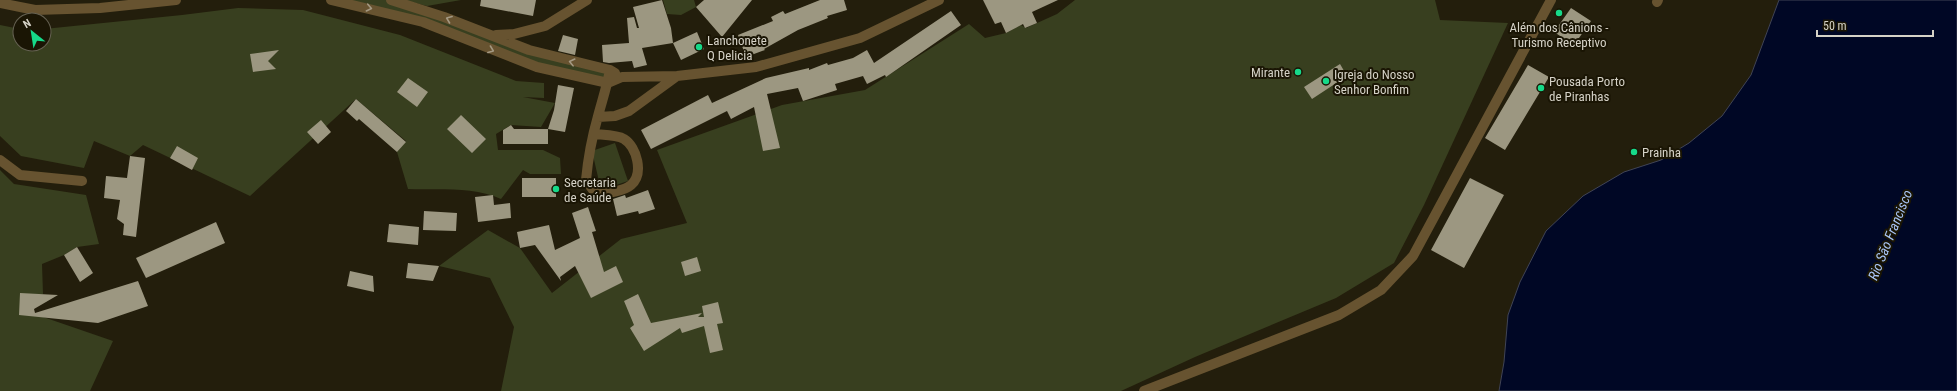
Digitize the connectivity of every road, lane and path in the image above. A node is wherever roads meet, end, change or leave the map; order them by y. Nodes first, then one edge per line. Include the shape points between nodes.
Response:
1 (176, 0) edge
2 (331, 0) edge
3 (391, 0) edge
4 (587, 0) edge
5 (1551, 0) edge
6 (935, 1) edge
7 (0, 3) edge
8 (490, 35) junction
9 (610, 70) junction
10 (677, 76) junction
11 (622, 77) junction
12 (608, 83) junction
13 (598, 117) junction
14 (594, 134) junction
15 (0, 160) edge
16 (82, 181) dead end
17 (1144, 391) edge

1 - 7 street via 100,8 36,10
2 -> 12 street via 423,22 537,67
8 -> 3 street
4 - 8 street via 545,26 514,34
5 - 17 street via 1413,256 1381,290 1339,315
6 - 10 street via 860,38 756,67
9 -> 8 street via 529,50
9 - 11 street
9 - 12 street
10 - 11 street
10 - 13 street via 629,111 615,116
11 - 12 street
12 - 13 street
13 - 14 street
14 - 14 street via 586,180 596,194 633,184 637,171 636,152 631,144 623,138
15 - 16 street via 20,175

